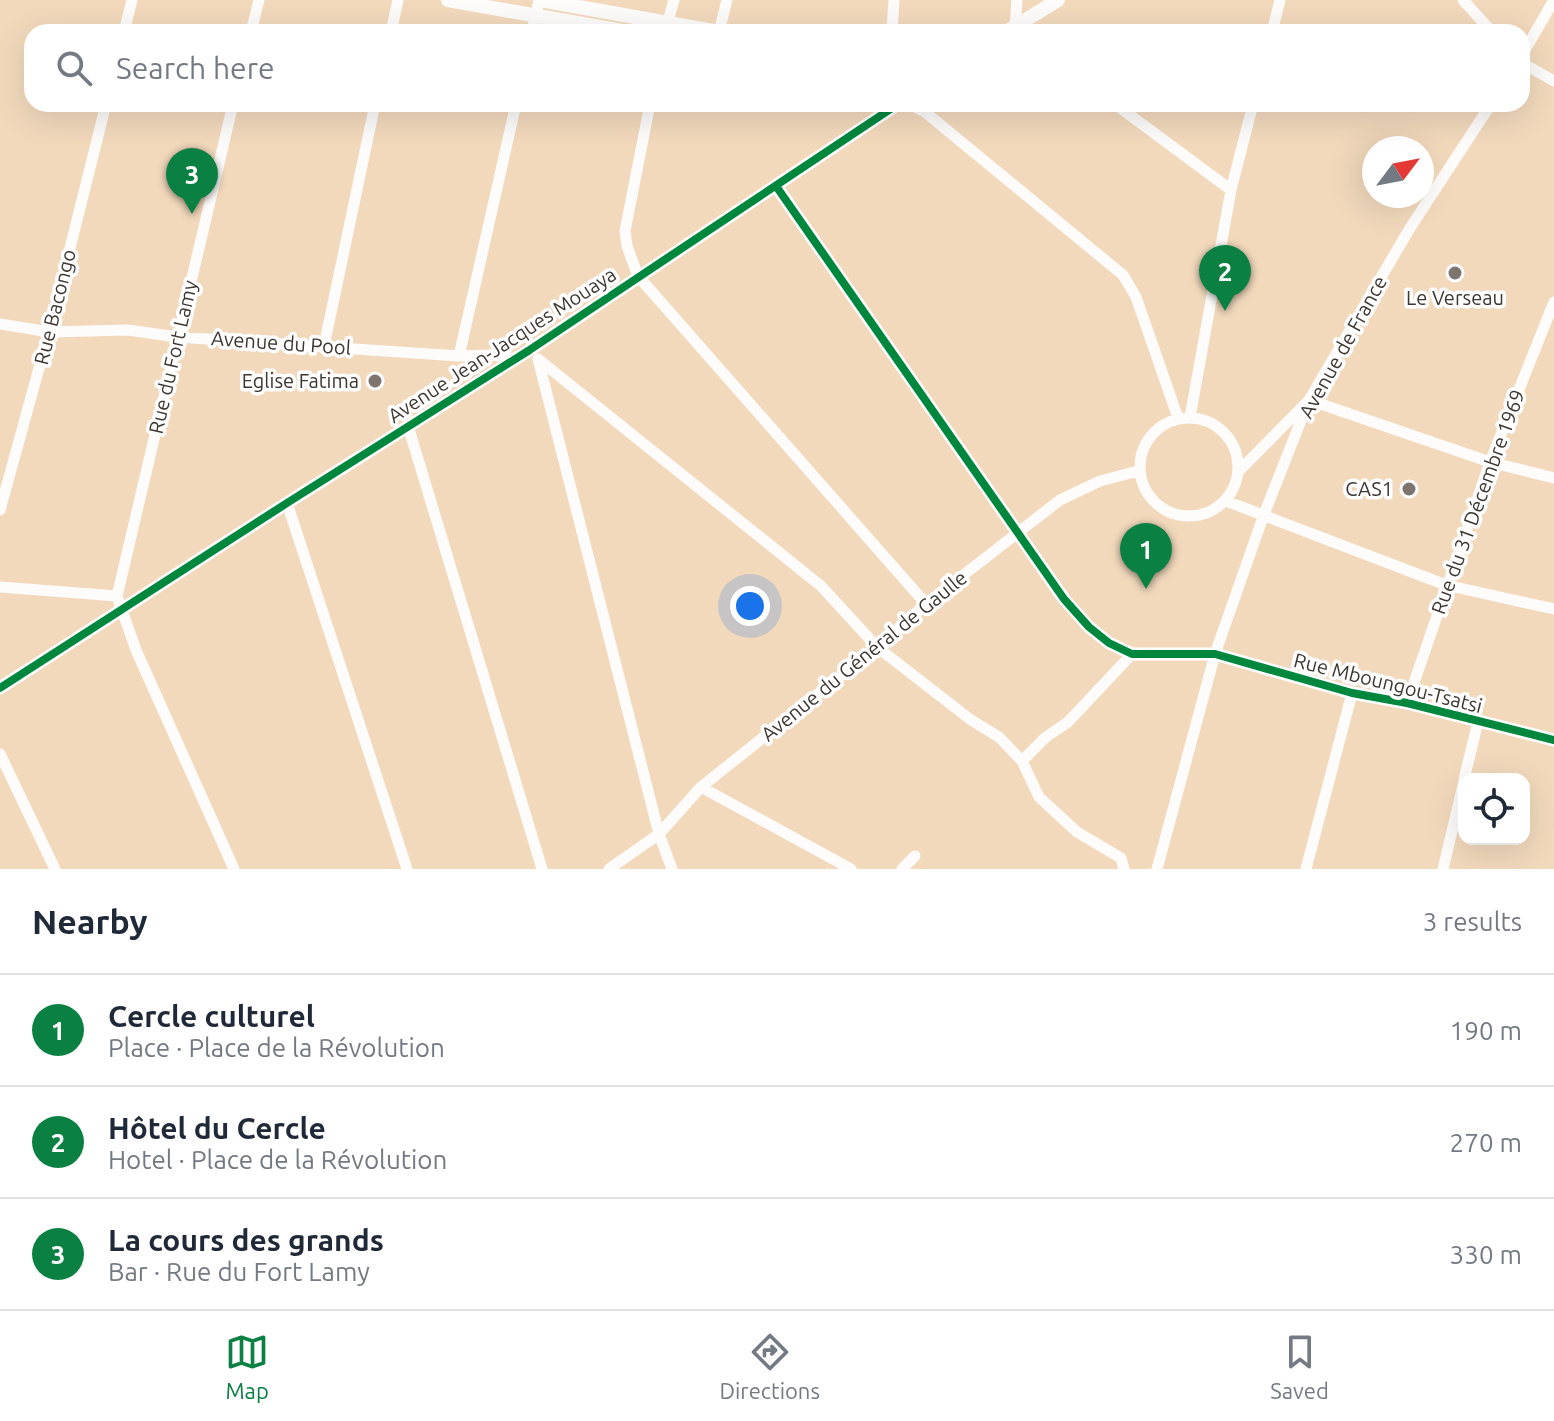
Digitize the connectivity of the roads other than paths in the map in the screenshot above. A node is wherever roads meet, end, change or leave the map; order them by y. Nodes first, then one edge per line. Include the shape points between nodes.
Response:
1 (132, 0) edge
2 (259, 0) edge
3 (398, 0) edge
4 (448, 0) edge
5 (540, 0) edge
6 (674, 0) edge
7 (727, 0) edge
8 (894, 0) edge
9 (1017, 0) edge
10 (1058, 0) edge
11 (1280, 0) edge
12 (1463, 0) edge
13 (1554, 0) edge
14 (536, 16) junction
15 (126, 24) edge
16 (253, 24) edge
17 (393, 24) edge
18 (534, 24) edge
19 (582, 24) edge
20 (653, 24) edge
21 (668, 24) edge
22 (721, 24) edge
23 (892, 24) edge
24 (1014, 24) edge
25 (1023, 24) edge
26 (1274, 24) edge
27 (1485, 24) edge
28 (1530, 41) edge
29 (1530, 68) edge
30 (1554, 81) edge
31 (104, 112) edge
32 (231, 112) edge
33 (373, 112) edge
34 (514, 112) edge
35 (648, 112) edge
36 (886, 112) edge
37 (928, 112) edge
38 (1126, 112) edge
39 (1251, 112) edge
40 (1486, 112) edge
41 (776, 186) junction
42 (1231, 190) junction
43 (638, 276) junction
44 (1554, 302) edge
45 (0, 324) edge
46 (49, 332) junction
47 (177, 337) junction
48 (324, 346) junction
49 (533, 355) junction
50 (459, 356) junction
51 (515, 359) junction
52 (1309, 400) junction
53 (1184, 418) junction
54 (408, 426) junction
55 (1490, 462) junction
56 (1138, 471) junction
57 (1239, 471) junction
58 (1554, 478) edge
59 (1226, 501) junction
60 (287, 503) junction
61 (0, 510) edge
62 (1263, 517) junction
63 (1018, 534) junction
64 (1446, 585) junction
65 (0, 587) edge
66 (117, 596) junction
67 (926, 604) junction
68 (1554, 609) edge
69 (122, 611) junction
70 (877, 647) junction
71 (1132, 654) junction
72 (1215, 654) junction
73 (0, 688) edge
74 (1352, 693) junction
75 (1407, 703) junction
76 (1478, 722) junction
77 (1554, 740) edge
78 (0, 754) edge
79 (1022, 761) junction
80 (1466, 773) edge
81 (701, 787) junction
82 (1458, 805) edge
83 (659, 834) junction
84 (915, 856) dead end
85 (55, 869) edge
86 (234, 869) edge
87 (407, 869) edge
88 (542, 869) edge
89 (609, 869) edge
90 (672, 869) edge
91 (851, 869) edge
92 (902, 869) edge
93 (1124, 869) edge
94 (1157, 869) edge
95 (1306, 869) edge
96 (1443, 869) edge

1 - 15 street
2 - 16 street
3 - 17 street
4 - 14 street
5 - 14 street
5 - 20 street
6 - 21 street
7 - 22 street
8 - 23 street
9 - 24 street
10 - 25 street
11 - 26 street
12 - 27 street
13 - 28 street
14 - 18 street
14 - 19 street
29 - 30 street
31 - 46 street, Rue Bacongo
32 - 47 street, Rue du Fort Lamy
33 - 48 street
34 - 50 street
35 - 43 street via 625,231
36 - 41 street, Avenue Jean-Jacques Mouaya
37 - 53 street via 1123,275
38 - 42 street
39 - 42 street
40 - 52 street, Avenue de France
41 - 43 street, Avenue Jean-Jacques Mouaya
41 - 63 street
42 - 53 street
43 - 49 street, Avenue Jean-Jacques Mouaya
43 - 67 street
44 - 55 street, Rue du 31 Décembre 1969
45 - 46 street, Avenue du Pool
46 - 47 street, Avenue du Pool via 128,330
46 - 61 street, Rue Bacongo
47 - 48 street, Avenue du Pool
47 - 66 street, Rue du Fort Lamy
48 - 50 street, Avenue du Pool
49 - 51 street, Avenue Jean-Jacques Mouaya
49 - 70 street via 821,586
49 - 83 street
50 - 51 street, Avenue du Pool
51 - 54 street, Avenue Jean-Jacques Mouaya
52 - 55 street
52 - 57 street
52 - 62 street, Avenue de France
53 - 56 street via 1162,425 1149,437
53 - 57 street via 1206,420 1225,434
54 - 60 street, Avenue Jean-Jacques Mouaya
54 - 88 street
55 - 58 street
55 - 64 street, Rue du 31 Décembre 1969
56 - 59 street via 1150,497 1173,514 1201,515
56 - 63 street, Avenue du Général de Gaulle via 1060,500
57 - 59 street
59 - 62 street
60 - 69 street, Avenue Jean-Jacques Mouaya
60 - 87 street
62 - 64 street
62 - 72 street, Avenue de France
63 - 67 street, Avenue du Général de Gaulle
63 - 71 street via 1089,627
64 - 68 street
64 - 75 street, Rue du 31 Décembre 1969
65 - 66 street
66 - 69 street
67 - 70 street, Avenue du Général de Gaulle
69 - 73 street, Avenue Jean-Jacques Mouaya
69 - 86 street
70 - 79 street via 999,737
70 - 81 street, Avenue du Général de Gaulle
71 - 72 street, Rue Mboungou-Tsatsi
71 - 79 street via 1068,722
72 - 74 street, Rue Mboungou-Tsatsi
72 - 94 street, Avenue de France
74 - 75 street, Rue Mboungou-Tsatsi
74 - 95 street
75 - 76 street, Rue Mboungou-Tsatsi
76 - 77 street, Rue Mboungou-Tsatsi
76 - 80 street
78 - 85 street
79 - 93 street via 1039,797 1077,832 1121,858
81 - 83 street, Avenue du Général de Gaulle
81 - 91 street
82 - 96 street
83 - 89 street, Avenue du Général de Gaulle
83 - 90 street
84 - 92 street

